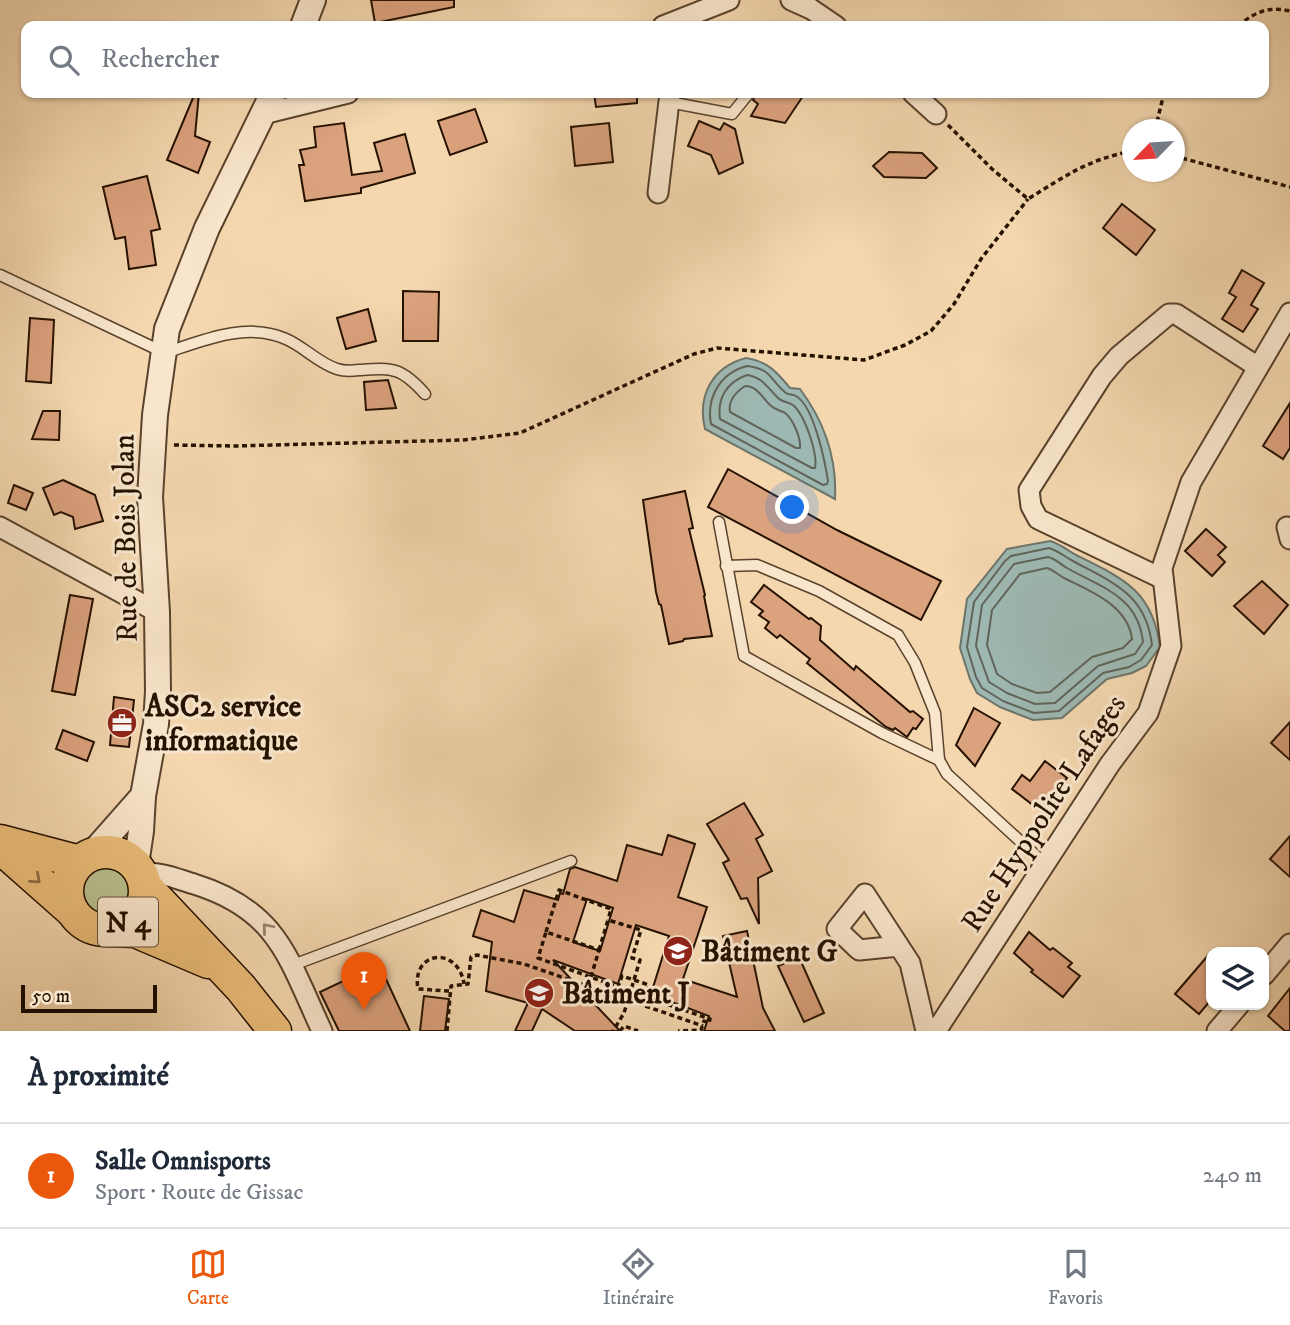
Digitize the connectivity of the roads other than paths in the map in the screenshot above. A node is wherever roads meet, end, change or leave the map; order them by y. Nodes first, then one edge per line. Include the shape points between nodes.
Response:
1 (313, 0) edge
2 (729, 0) edge
3 (791, 0) edge
4 (305, 21) edge
5 (681, 21) edge
6 (829, 21) edge
7 (308, 98) edge
8 (669, 98) edge
9 (745, 98) edge
10 (918, 98) edge
11 (268, 103) edge
12 (936, 114) road end
13 (658, 193) dead end
14 (0, 275) edge
15 (1290, 313) edge
16 (164, 353) junction
17 (1258, 367) junction
18 (425, 394) dead end
19 (719, 522) dead end
20 (0, 527) edge
21 (726, 566) junction
22 (1163, 579) junction
23 (158, 612) junction
24 (939, 760) junction
25 (143, 796) junction
26 (0, 841) edge
27 (0, 848) edge
28 (85, 859) junction
29 (571, 861) dead end
30 (1045, 865) junction
31 (141, 875) junction
32 (71, 910) junction
33 (111, 930) junction
34 (1290, 944) edge
35 (899, 946) dead end
36 (293, 965) junction
37 (219, 966) junction
38 (1269, 969) edge
39 (1235, 1010) edge
40 (275, 1031) edge
41 (322, 1031) edge
42 (926, 1031) edge
43 (936, 1031) edge
44 (1217, 1031) edge

1 - 4 street
2 - 5 street
3 - 6 street
7 - 11 street
8 - 9 lane via 732,114
8 - 13 street
10 - 12 street
11 - 16 street, Rue de Bois Jolan via 207,228 167,329
14 - 16 lane
15 - 17 street, Rue Hyppolite Lafages
16 - 18 lane via 223,335 261,333 285,338 337,369 400,371
16 - 23 street, Rue de Bois Jolan via 150,497
17 - 22 street, Rue Hyppolite Lafages via 1191,482 1162,568
17 - 22 street via 1176,314 1169,314 1102,376 1029,490 1038,519
19 - 21 lane
20 - 23 street
21 - 24 lane via 744,656
21 - 24 lane via 757,565 819,591 898,635 935,713
22 - 30 street, Rue Hyppolite Lafages via 1171,646 1148,713
23 - 25 street, Rue de Bois Jolan via 159,691
24 - 30 lane via 947,774
25 - 28 street
25 - 31 street, Rue de Bois Jolan
26 - 28 main road, N 4
27 -> 32 main road, N 4
28 - 31 main road, N 4 via 114,854 126,858
28 - 32 main road, N 4 via 68,879
29 - 36 lane
30 - 43 street, Rue Hyppolite Lafages
31 - 33 main road, N 4 via 145,898 140,910
36 -> 31 street via 262,922 233,899 155,873
31 - 37 main road, N 4
32 - 33 main road, N 4 via 88,926
33 - 37 main road, N 4 via 135,931
34 - 38 street
35 - 42 street via 910,963
36 - 41 street
37 - 40 main road, N 4
39 - 44 street

